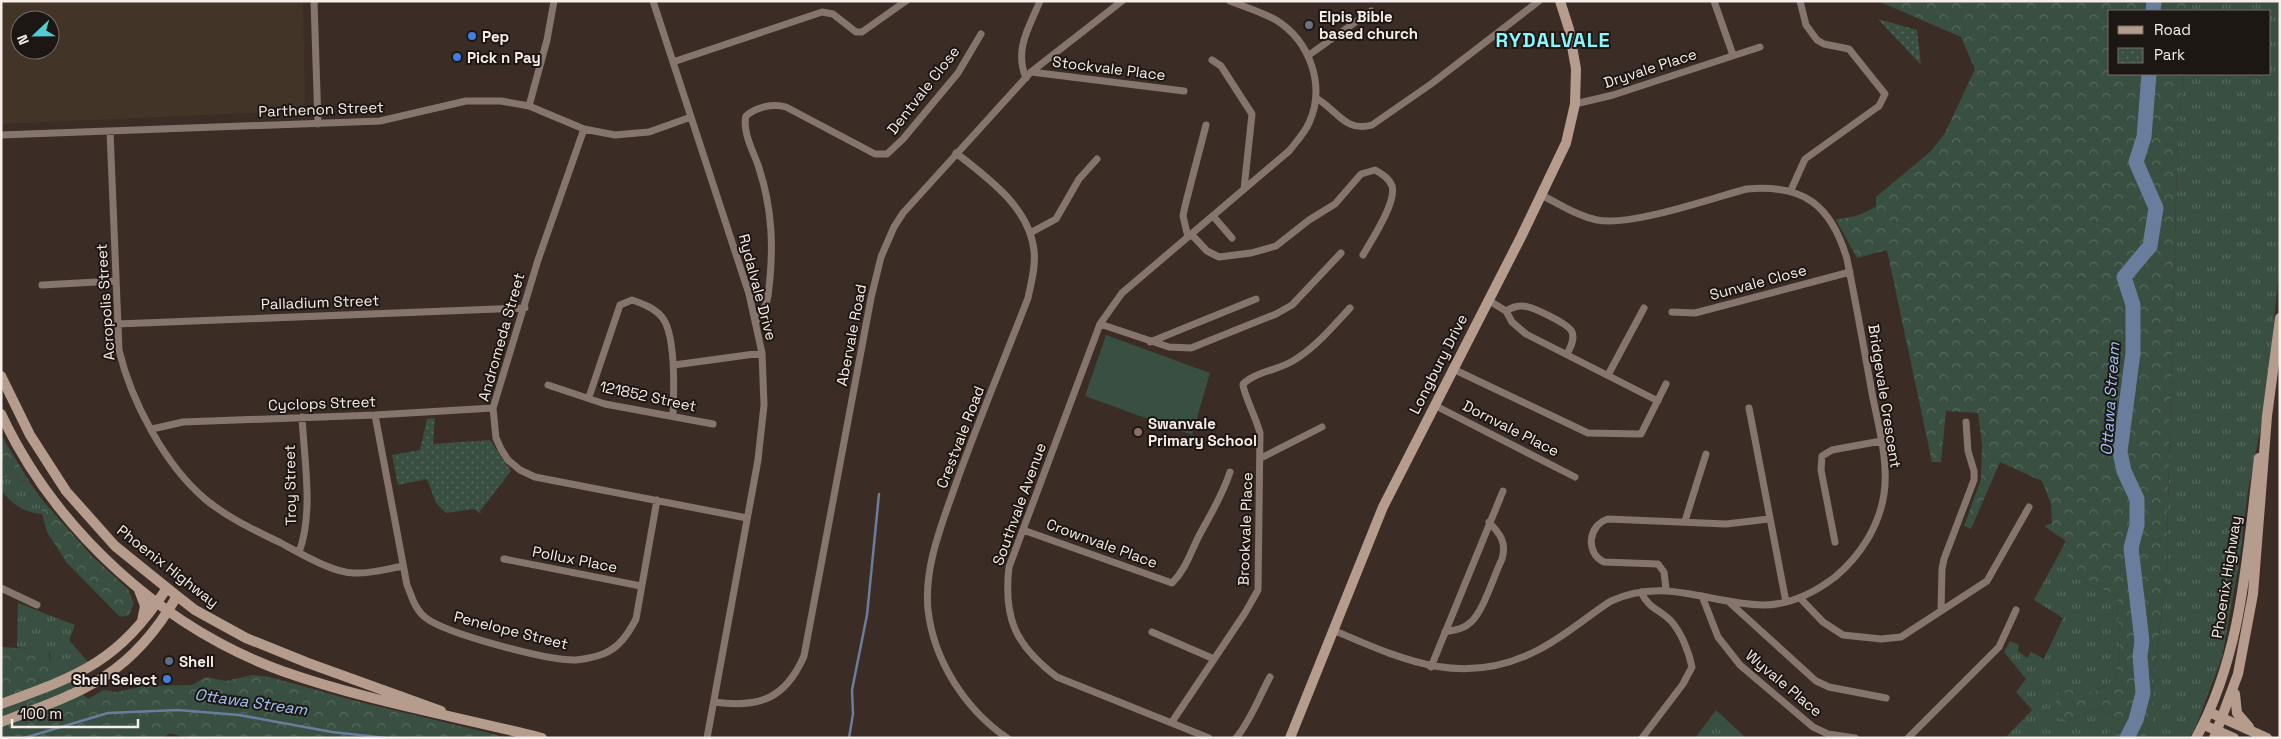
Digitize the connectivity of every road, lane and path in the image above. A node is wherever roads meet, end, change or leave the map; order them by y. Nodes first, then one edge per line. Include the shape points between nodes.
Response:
1 (314, 1) edge
2 (554, 1) edge
3 (653, 1) edge
4 (906, 1) edge
5 (1040, 1) edge
6 (1122, 1) edge
7 (1230, 1) edge
8 (1539, 1) edge
9 (1560, 1) edge
10 (1714, 1) edge
11 (1800, 1) edge
12 (1371, 11) dead end
13 (981, 34) dead end
14 (1760, 47) dead end
15 (1732, 55) junction
16 (1308, 56) junction
17 (1212, 60) dead end
18 (673, 62) junction
19 (1031, 72) junction
20 (1026, 78) junction
21 (1184, 91) dead end
22 (1316, 98) junction
23 (1575, 104) junction
24 (529, 106) junction
25 (691, 117) junction
26 (318, 124) junction
27 (1206, 125) dead end
28 (584, 129) junction
29 (110, 131) junction
30 (1, 135) edge
31 (956, 153) junction
32 (1097, 159) dead end
33 (1244, 189) junction
34 (1791, 190) junction
35 (1542, 195) junction
36 (1213, 216) junction
37 (1030, 233) junction
38 (1190, 236) junction
39 (1232, 238) dead end
40 (1340, 253) dead end
41 (1363, 255) dead end
42 (1850, 272) junction
43 (115, 281) junction
44 (42, 285) dead end
45 (1256, 299) dead end
46 (1488, 300) junction
47 (524, 308) junction
48 (1350, 308) dead end
49 (1644, 308) dead end
50 (1506, 311) junction
51 (1672, 312) dead end
52 (2280, 318) edge
53 (757, 320) junction
54 (117, 324) junction
55 (1100, 324) junction
56 (1150, 342) junction
57 (762, 353) junction
58 (1566, 354) junction
59 (674, 365) junction
60 (1453, 369) junction
61 (1608, 375) junction
62 (1, 376) edge
63 (1666, 384) dead end
64 (548, 385) dead end
65 (589, 397) junction
66 (1658, 401) junction
67 (1434, 404) junction
68 (493, 408) junction
69 (1749, 408) dead end
70 (1, 414) edge
71 (375, 415) junction
72 (673, 415) junction
73 (2267, 416) junction
74 (302, 417) junction
75 (1966, 422) dead end
76 (713, 424) dead end
77 (1322, 427) dead end
78 (152, 429) junction
79 (1881, 441) junction
80 (1706, 454) dead end
81 (1261, 458) junction
82 (1230, 472) dead end
83 (1575, 476) dead end
84 (1503, 491) dead end
85 (657, 500) junction
86 (2029, 507) dead end
87 (747, 518) junction
88 (1769, 519) junction
89 (1684, 521) junction
90 (1489, 522) junction
91 (1023, 530) junction
92 (1835, 542) dead end
93 (299, 552) junction
94 (504, 559) dead end
95 (403, 566) junction
96 (130, 580) junction
97 (641, 586) junction
98 (1, 588) edge
99 (167, 588) junction
100 (1666, 589) junction
101 (1641, 592) junction
102 (177, 596) junction
103 (1702, 596) junction
104 (1800, 598) junction
105 (1728, 601) junction
106 (157, 602) junction
107 (1786, 602) junction
108 (37, 605) dead end
109 (2016, 610) dead end
110 (168, 611) junction
111 (1941, 611) junction
112 (140, 626) junction
113 (1333, 630) junction
114 (1152, 632) dead end
115 (1445, 632) junction
116 (1214, 659) junction
117 (1431, 667) junction
118 (1270, 676) dead end
119 (2236, 680) junction
120 (1886, 698) dead end
121 (714, 702) junction
122 (1, 704) edge
123 (2209, 712) junction
124 (446, 714) junction
125 (2223, 719) junction
126 (1, 722) edge
127 (1172, 722) junction
128 (2204, 724) junction
129 (2253, 732) junction
130 (2216, 734) edge
131 (542, 738) edge
132 (707, 738) edge
133 (1007, 738) edge
134 (1209, 738) edge
135 (1236, 738) edge
136 (1290, 738) edge
137 (1642, 738) edge
138 (1855, 738) edge
139 (1908, 738) edge
140 (2196, 738) edge
141 (2234, 738) edge
142 (2267, 738) edge

1 - 26 street
2 - 24 street
3 - 18 street, Rydalvale Drive
4 - 18 street via 862,32 856,32 833,14 822,12
5 - 20 street via 1021,48 1021,66
6 - 19 street, Abervale Road
7 - 16 street, Southvale Avenue via 1276,20 1291,32
8 - 22 street via 1372,125 1362,128 1350,125
9 - 23 main road, Longbury Drive via 1574,51
10 - 15 street
11 - 34 street via 1806,25 1817,40 1848,49 1857,56 1885,94 1879,106 1805,159
12 - 16 street
13 - 53 street, Dentvale Close via 958,73 903,139 886,154 875,154 780,105 761,108 746,116 746,130 767,194 772,233 768,296
14 - 15 street, Dryvale Place
15 - 23 street, Dryvale Place via 1613,95
16 - 22 street, Southvale Avenue via 1315,73
17 - 33 street via 1221,66 1252,114
18 - 25 street, Rydalvale Drive
19 - 20 street, Abervale Road
19 - 21 street, Stockvale Place
20 - 31 street, Abervale Road
22 - 33 street, Southvale Avenue via 1309,124 1300,138
23 - 35 main road, Longbury Drive via 1566,142
24 - 26 street, Parthenon Street via 466,102 393,120
24 - 28 street, Parthenon Street
25 - 28 street, Parthenon Street via 649,132 633,134 615,135
25 - 53 street, Rydalvale Drive
26 - 29 street, Parthenon Street
27 - 38 street via 1183,216
28 - 47 street, Andromeda Street via 540,252
29 - 30 street, Parthenon Street
29 - 43 street, Acropolis Street
31 - 37 street, Crestvale Road via 1001,191 1020,213
31 - 121 street, Abervale Road via 903,213 881,257 802,662 792,680 771,697 744,705
32 - 37 street via 1079,180 1056,219
33 - 36 street, Southvale Avenue
34 - 35 street, Bridgevale Crescent via 1747,189 1616,221 1586,218
34 - 42 street, Bridgevale Crescent via 1817,205 1829,219 1840,236
35 - 46 main road, Longbury Drive
36 - 38 street, Southvale Avenue
36 - 39 street
37 - 133 street, Crestvale Road via 1034,271 1028,298 938,538 928,590 928,610 934,636 950,674 974,711
38 - 41 street via 1218,257 1276,246 1329,209 1361,174 1375,170 1393,188 1392,200
38 - 55 street, Southvale Avenue via 1122,293
40 - 56 street via 1298,300 1276,314 1191,348
42 - 51 street, Sunvale Close via 1701,311 1687,314
42 - 79 street, Bridgevale Crescent
43 - 44 street
43 - 54 street, Acropolis Street
45 - 56 street
46 - 50 street
46 - 60 main road, Longbury Drive
47 - 54 street, Palladium Street
47 - 68 street, Andromeda Street
48 - 81 street, Brookvale Place via 1310,349 1282,366 1246,381 1243,387 1257,417
49 - 61 street
50 - 58 street via 1516,328
50 - 58 street via 1516,306 1529,307 1569,327 1573,340
52 - 73 main road, Phoenix Highway
53 - 57 street, Rydalvale Drive
54 - 78 street, Acropolis Street via 124,373
55 - 56 street
55 - 91 street, Southvale Avenue
57 - 59 street
57 - 87 street, Rydalvale Drive via 763,424
58 - 61 street
59 - 65 street via 662,317 645,304 632,300 624,302 620,305
59 - 72 street
60 - 66 street via 1588,433 1641,434
60 - 67 main road, Longbury Drive
61 - 66 street
62 - 99 main road, Phoenix Highway via 30,435 66,491 115,546
63 - 66 street
64 - 65 street, 121852 Street
65 - 72 street, 121852 Street via 605,404
67 - 83 street, Dornvale Place
67 - 113 main road, Longbury Drive via 1383,507
68 - 71 street, Cyclops Street
68 - 85 street, Andromeda Street via 496,438 508,460 520,470 562,483
69 - 88 street
70 - 96 main road, Phoenix Highway via 37,478 54,500 89,542
71 - 74 street, Cyclops Street
71 - 95 street, Penelope Street
72 - 76 street, 121852 Street
73 - 119 main road, Phoenix Highway via 2253,594
73 - 123 main road, Phoenix Highway via 2240,603 2228,658
74 - 78 street, Cyclops Street via 183,422
74 - 93 street, Troy Street via 307,517
75 - 111 street via 1974,480 1944,559
77 - 81 street
78 - 93 street, Acropolis Street via 175,466 205,499 238,522
79 - 92 street via 1832,450 1822,456 1820,463
79 - 104 street, Bridgevale Crescent via 1884,493 1872,531 1846,568
80 - 89 street
81 - 116 street, Brookvale Place via 1258,590
82 - 91 street, Crownvale Place via 1221,499 1200,534 1187,565 1172,583
84 - 90 street
85 - 87 street, Andromeda Street
85 - 97 street, Penelope Street
86 - 111 street via 1987,581
87 - 121 street, Rydalvale Drive
88 - 89 street via 1734,524
88 - 107 street
89 - 100 street via 1608,519 1596,525 1593,531 1592,547 1599,559 1604,562 1658,564 1664,572
90 - 115 street
90 - 115 street via 1502,536 1505,550 1502,558 1471,622 1458,630
91 - 127 street, Southvale Avenue via 1009,567 1007,600 1015,633 1027,651 1057,677
93 - 95 street, Acropolis Street via 352,573
94 - 97 street, Pollux Place
95 - 97 street, Penelope Street via 415,606 424,617 448,630 560,659 591,658 615,648 636,619
96 - 106 main road, Phoenix Highway
96 - 112 main road via 145,600
98 - 108 street
99 - 102 main road, Phoenix Highway
99 - 106 main road
100 - 101 street, Bridgevale Crescent
100 - 103 street, Bridgevale Crescent
101 - 117 street, Bridgevale Crescent via 1611,601 1559,638 1522,658 1471,669
101 - 137 street via 1648,605 1671,621 1692,667
102 - 110 main road
102 - 124 main road, Phoenix Highway via 195,610 246,638
103 - 105 street, Bridgevale Crescent
103 - 138 street, Wyvale Place via 1718,637 1740,666 1813,726 1828,734
104 - 107 street, Bridgevale Crescent
104 - 111 street via 1823,622 1843,635 1855,637 1901,638
105 - 107 street, Bridgevale Crescent via 1764,605
105 - 120 street via 1816,681 1829,687
106 - 110 main road, Phoenix Highway
106 - 112 main road
109 - 139 street via 1999,647
110 - 124 main road, Phoenix Highway via 229,647 280,670 417,710
110 - 126 main road via 122,665 102,679 65,698
112 - 122 main road via 112,653 82,673
113 - 117 street, Bridgevale Crescent via 1394,656
113 - 136 main road, Longbury Drive
114 - 116 street
115 - 117 street
116 - 127 street, Brookvale Place
118 - 135 street via 1251,716
119 - 125 main road, Phoenix Highway
119 - 129 main road via 2237,713
121 - 132 street, Rydalvale Drive
123 - 125 main road
123 - 128 main road, Phoenix Highway
124 - 131 main road, Phoenix Highway
125 - 129 main road
125 - 130 main road, Phoenix Highway
127 - 134 street, Southvale Avenue
128 - 130 main road
128 - 140 main road, Phoenix Highway
129 - 142 main road
130 - 141 main road

